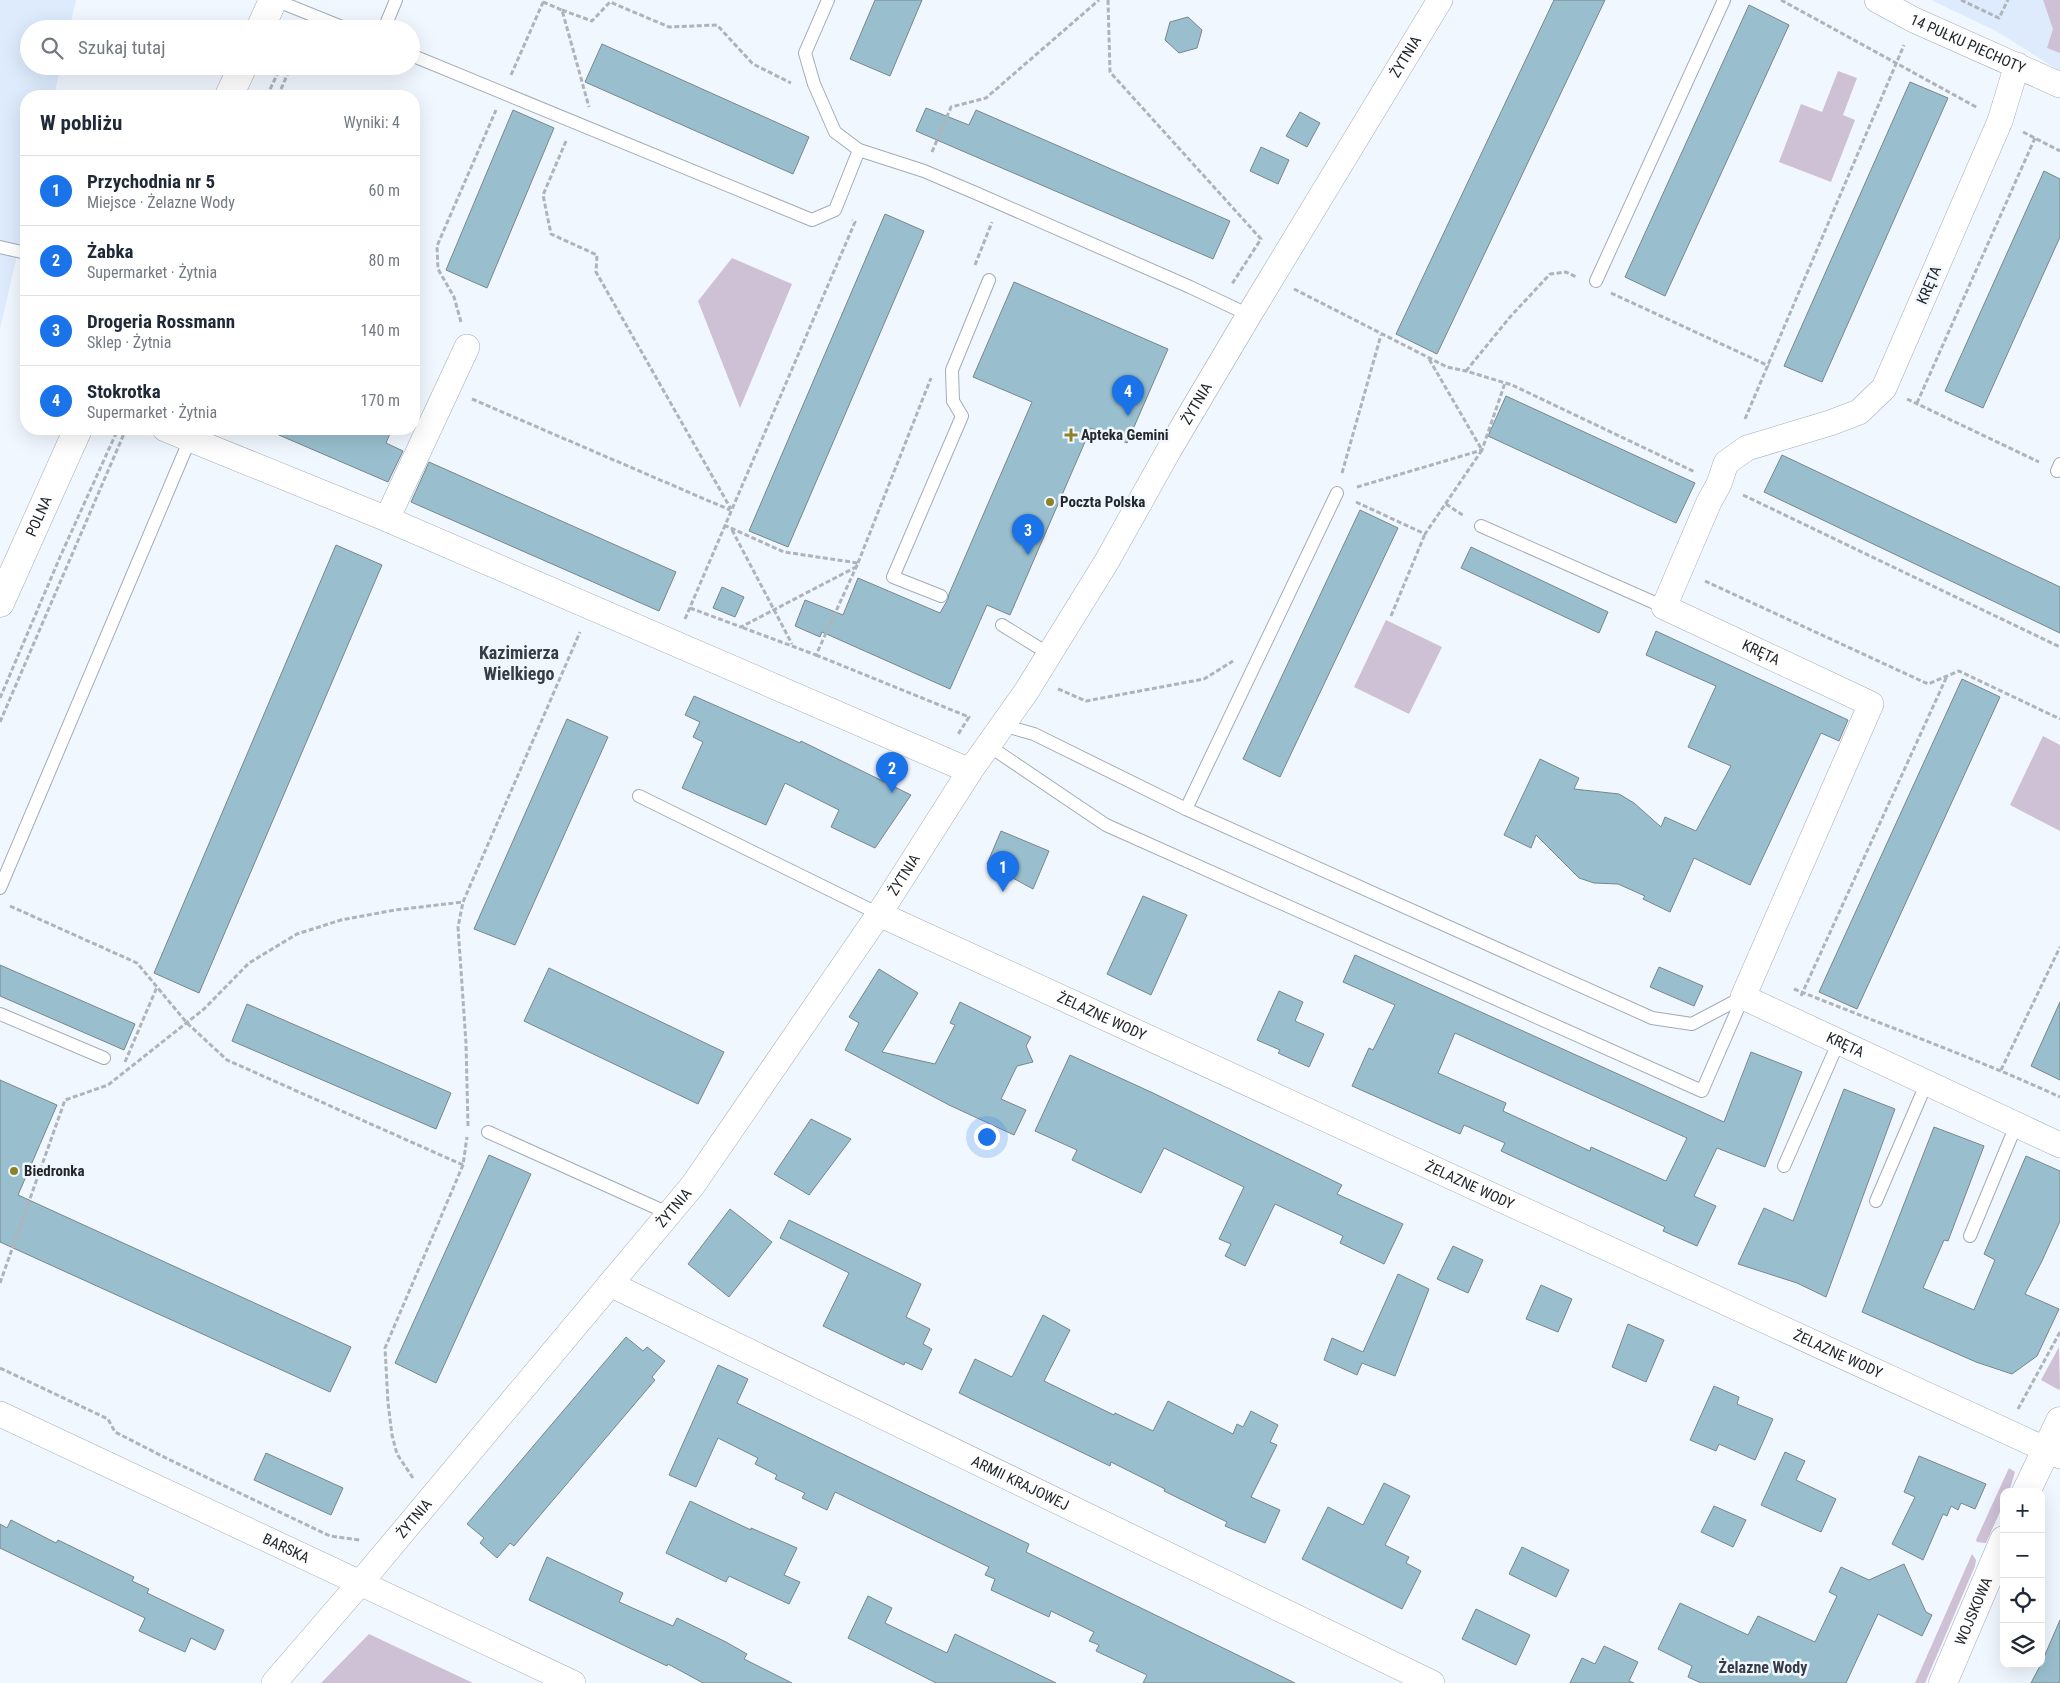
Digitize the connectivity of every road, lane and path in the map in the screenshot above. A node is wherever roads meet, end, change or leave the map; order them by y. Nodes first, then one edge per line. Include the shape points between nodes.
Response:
1 (274, 0) edge
2 (396, 0) edge
3 (828, 0) edge
4 (1099, 0) edge
5 (1108, 0) edge
6 (1440, 0) edge
7 (1724, 0) edge
8 (1781, 0) edge
9 (1961, 0) edge
10 (2008, 0) edge
11 (543, 1) edge
12 (1888, 2) edge
13 (562, 10) junction
14 (264, 20) edge
15 (324, 20) edge
16 (388, 20) edge
17 (420, 59) edge
18 (1897, 63) junction
19 (2018, 65) junction
20 (239, 75) edge
21 (277, 75) edge
22 (287, 75) edge
23 (2060, 85) edge
24 (233, 90) edge
25 (270, 90) edge
26 (281, 90) edge
27 (503, 93) junction
28 (820, 98) junction
29 (2000, 121) junction
30 (576, 122) junction
31 (597, 131) junction
32 (2034, 138) junction
33 (859, 150) junction
34 (2060, 151) edge
35 (924, 172) junction
36 (999, 203) junction
37 (835, 210) junction
38 (0, 247) edge
39 (20, 252) edge
40 (1246, 261) junction
41 (974, 268) dead end
42 (1273, 277) junction
43 (1580, 279) dead end
44 (989, 280) dead end
45 (1599, 285) joint
46 (1296, 290) junction
47 (1290, 298) dead end
48 (1220, 301) junction
49 (1249, 314) junction
50 (1381, 334) junction
51 (467, 347) joint
52 (1428, 358) junction
53 (1769, 366) junction
54 (934, 370) dead end
55 (1466, 371) junction
56 (1505, 383) junction
57 (448, 388) junction
58 (1884, 388) junction
59 (1916, 403) junction
60 (75, 435) edge
61 (115, 435) edge
62 (123, 435) edge
63 (180, 435) edge
64 (190, 439) junction
65 (1482, 450) junction
66 (2058, 467) edge
67 (1722, 474) junction
68 (1337, 493) junction
69 (731, 510) junction
70 (387, 519) junction
71 (724, 525) junction
72 (1481, 526) dead end
73 (732, 530) junction
74 (1425, 534) junction
75 (857, 565) junction
76 (1680, 569) junction
77 (941, 596) dead end
78 (0, 604) edge
79 (1664, 606) junction
80 (590, 607) junction
81 (690, 608) junction
82 (773, 610) junction
83 (1391, 616) dead end
84 (1002, 625) dead end
85 (741, 627) junction
86 (1267, 639) junction
87 (675, 643) junction
88 (792, 644) junction
89 (2060, 647) edge
90 (1049, 654) junction
91 (816, 655) junction
92 (1947, 676) junction
93 (1062, 681) dead end
94 (0, 698) edge
95 (2060, 719) edge
96 (0, 722) edge
97 (995, 736) junction
98 (943, 759) junction
99 (970, 771) junction
100 (638, 796) dead end
101 (1186, 809) junction
102 (0, 888) edge
103 (463, 902) junction
104 (9, 906) dead end
105 (879, 914) junction
106 (2060, 947) edge
107 (1754, 972) junction
108 (157, 986) junction
109 (1803, 992) junction
110 (1743, 998) junction
111 (0, 1014) edge
112 (1791, 1020) junction
113 (187, 1023) junction
114 (1839, 1041) junction
115 (104, 1058) dead end
116 (2001, 1070) junction
117 (119, 1076) junction
118 (1927, 1082) junction
119 (2060, 1097) edge
120 (2017, 1123) junction
121 (488, 1132) dead end
122 (2060, 1145) edge
123 (463, 1165) junction
124 (1784, 1166) dead end
125 (1876, 1201) dead end
126 (670, 1214) junction
127 (1970, 1236) dead end
128 (0, 1283) edge
129 (610, 1284) junction
130 (2060, 1332) edge
131 (0, 1368) edge
132 (0, 1414) edge
133 (2060, 1421) edge
134 (2005, 1432) junction
135 (2053, 1453) edge
136 (417, 1483) dead end
137 (2029, 1488) edge
138 (366, 1540) dead end
139 (2000, 1549) edge
140 (361, 1582) junction
141 (274, 1683) edge
142 (573, 1683) edge
143 (1432, 1683) edge
144 (1943, 1683) edge

1 - 14 street
1 - 15 lane
2 - 16 lane
3 - 28 lane via 805,53
4 - 35 path via 986,98 952,107
5 - 40 path via 1110,72 1260,239
6 - 42 street, ŻYTNIA
7 - 45 lane
8 - 18 path
9 - 10 path via 1999,18
11 - 13 path
11 - 27 path
12 - 19 street, 14 PUŁKU PIECHOTY via 1914,20
13 - 28 path via 592,21 610,2 669,27 717,25 753,64
13 - 31 path
17 - 27 lane
18 - 29 path
18 - 53 path
19 - 23 street, 14 PUŁKU PIECHOTY
19 - 29 street, KRĘTA
20 - 24 street
21 - 25 path
22 - 26 path
27 - 30 lane
27 - 51 path via 437,246 438,269 454,297
28 - 33 lane via 835,132
29 - 32 path
29 - 58 street, KRĘTA
30 - 31 lane
30 - 69 path via 543,195 551,234 597,255 596,272
31 - 37 lane via 812,220
32 - 34 path
32 - 59 path
33 - 35 lane
33 - 37 lane
35 - 36 lane
36 - 41 path
36 - 48 lane
37 - 69 path via 855,222
38 - 39 lane
40 - 42 path
40 - 48 path
42 - 46 path
42 - 49 street, ŻYTNIA
43 - 55 path via 1566,272 1550,274
44 - 77 lane via 952,370 953,401 962,416 893,577
45 - 53 path
46 - 47 path
46 - 50 path
48 - 49 lane
49 - 90 street, ŻYTNIA via 1107,561
50 - 52 path
50 - 68 path
51 - 57 street
52 - 55 path
52 - 65 path
53 - 67 path
54 - 75 path
55 - 56 path
56 - 65 path
56 - 67 path
57 - 69 path
57 - 70 street
58 - 59 path
58 - 67 street, KRĘTA via 1859,412 1830,424 1747,448
59 - 66 path
60 - 78 street, POLNA
61 - 94 path
62 - 96 path
63 - 64 street
64 - 70 street
64 - 102 lane
65 - 68 path
65 - 74 path
67 - 76 street, KRĘTA
67 - 89 path
68 - 74 path
68 - 86 lane
69 - 71 path
70 - 80 street
71 - 73 path
71 - 81 path
72 - 79 lane
73 - 75 path via 784,552
73 - 82 path
74 - 83 path
75 - 82 path
75 - 91 path
76 - 79 street, KRĘTA
76 - 92 path via 1928,684
79 - 107 street, KRĘTA via 1871,704
80 - 87 street
80 - 103 path
81 - 85 path
81 - 87 path
82 - 85 path
82 - 88 path
84 - 90 lane
85 - 88 path
86 - 93 path via 1204,680 1086,700 1058,689
86 - 101 lane
87 - 98 street
88 - 91 path
90 - 97 street, ŻYTNIA
91 - 98 path via 969,717
92 - 95 path via 1959,670
92 - 109 path
97 - 99 street, ŻYTNIA
97 - 101 lane via 1034,734
97 - 110 lane via 1106,825 1702,1091
98 - 99 street
99 - 105 street, ŻYTNIA
100 - 105 lane
101 - 110 lane via 1652,1018 1692,1024
103 - 113 path via 350,918 297,934 249,963
103 - 123 path via 458,927 468,1132
104 - 108 path via 137,963
105 - 126 street, ŻYTNIA
105 - 134 street, ŻELAZNE WODY
106 - 116 path
107 - 109 path
107 - 110 street, KRĘTA
108 - 113 path
108 - 117 path
109 - 112 path
109 - 116 path
110 - 112 street, KRĘTA
111 - 115 lane
112 - 114 street, KRĘTA
113 - 117 path
113 - 123 path via 227,1060
114 - 118 street, KRĘTA
114 - 124 lane
116 - 119 path
117 - 128 path via 108,1085 65,1100
118 - 120 street, KRĘTA
118 - 125 lane
120 - 122 street, KRĘTA
120 - 127 lane
121 - 126 lane
123 - 136 path via 385,1348 392,1436 397,1454
126 - 129 street, ŻYTNIA
129 - 140 street, ŻYTNIA
129 - 143 street, ARMII KRAJOWEJ
130 - 134 path
131 - 138 path via 108,1419 115,1432 330,1536
132 - 140 street, BARSKA
133 - 135 street
134 - 135 street, ŻELAZNE WODY
135 - 137 street
139 - 144 street, WOJSKOWA
140 - 141 street, ŻYTNIA
140 - 142 street, BARSKA

